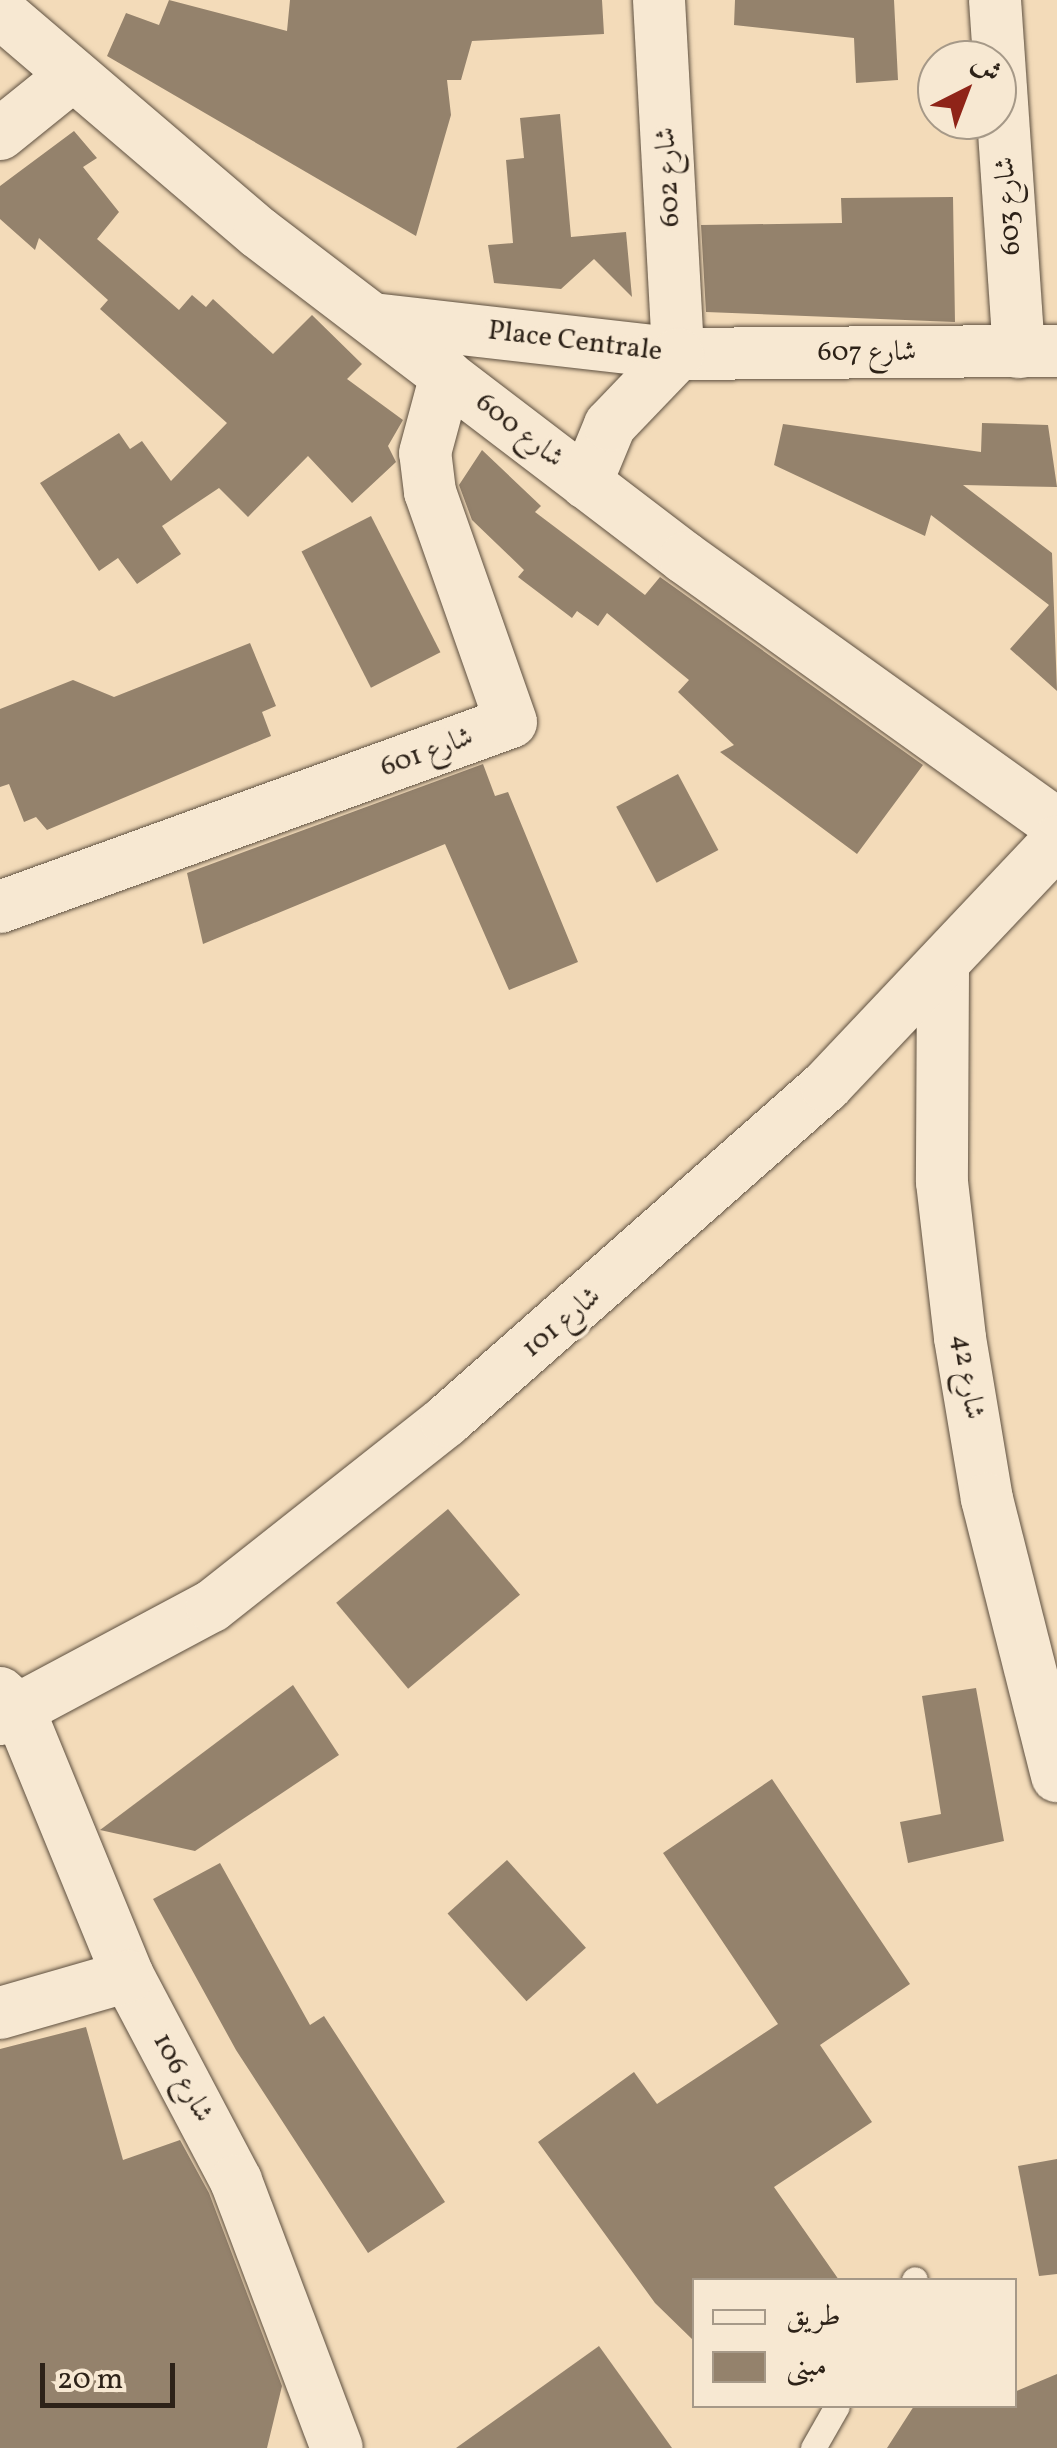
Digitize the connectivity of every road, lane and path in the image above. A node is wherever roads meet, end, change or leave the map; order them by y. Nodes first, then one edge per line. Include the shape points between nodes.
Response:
1 (659, 0) edge
2 (994, 0) edge
3 (0, 12) edge
4 (74, 74) junction
5 (0, 134) edge
6 (372, 319) junction
7 (1038, 352) edge
8 (678, 354) junction
9 (446, 375) junction
10 (586, 483) junction
11 (1057, 824) edge
12 (1057, 842) edge
13 (0, 907) edge
14 (943, 970) junction
15 (6, 1708) edge
16 (1057, 1776) edge
17 (128, 1976) junction
18 (0, 2013) edge
19 (836, 2408) edge
20 (337, 2448) edge
21 (813, 2448) edge

1 - 8 street, شارع 602
2 - 7 street, شارع 603
3 - 4 street, شارع 600
4 - 5 street
4 - 6 street, شارع 600
6 - 8 street, Place Centrale
6 - 9 street, شارع 600
7 - 8 street, شارع 607
8 - 10 street, Place Centrale via 610,425
9 - 10 street, شارع 600
9 - 13 street, شارع 601 via 426,453 430,492 511,722
10 - 11 street, شارع 600
12 - 14 street, شارع 101
14 - 15 street, شارع 101 via 616,1276 311,1532 154,1644
14 - 16 street, شارع 42 via 942,1182 960,1338 986,1499
15 - 17 street, شارع 106
17 - 18 street
17 - 20 street, شارع 106 via 236,2180
19 - 21 lane

